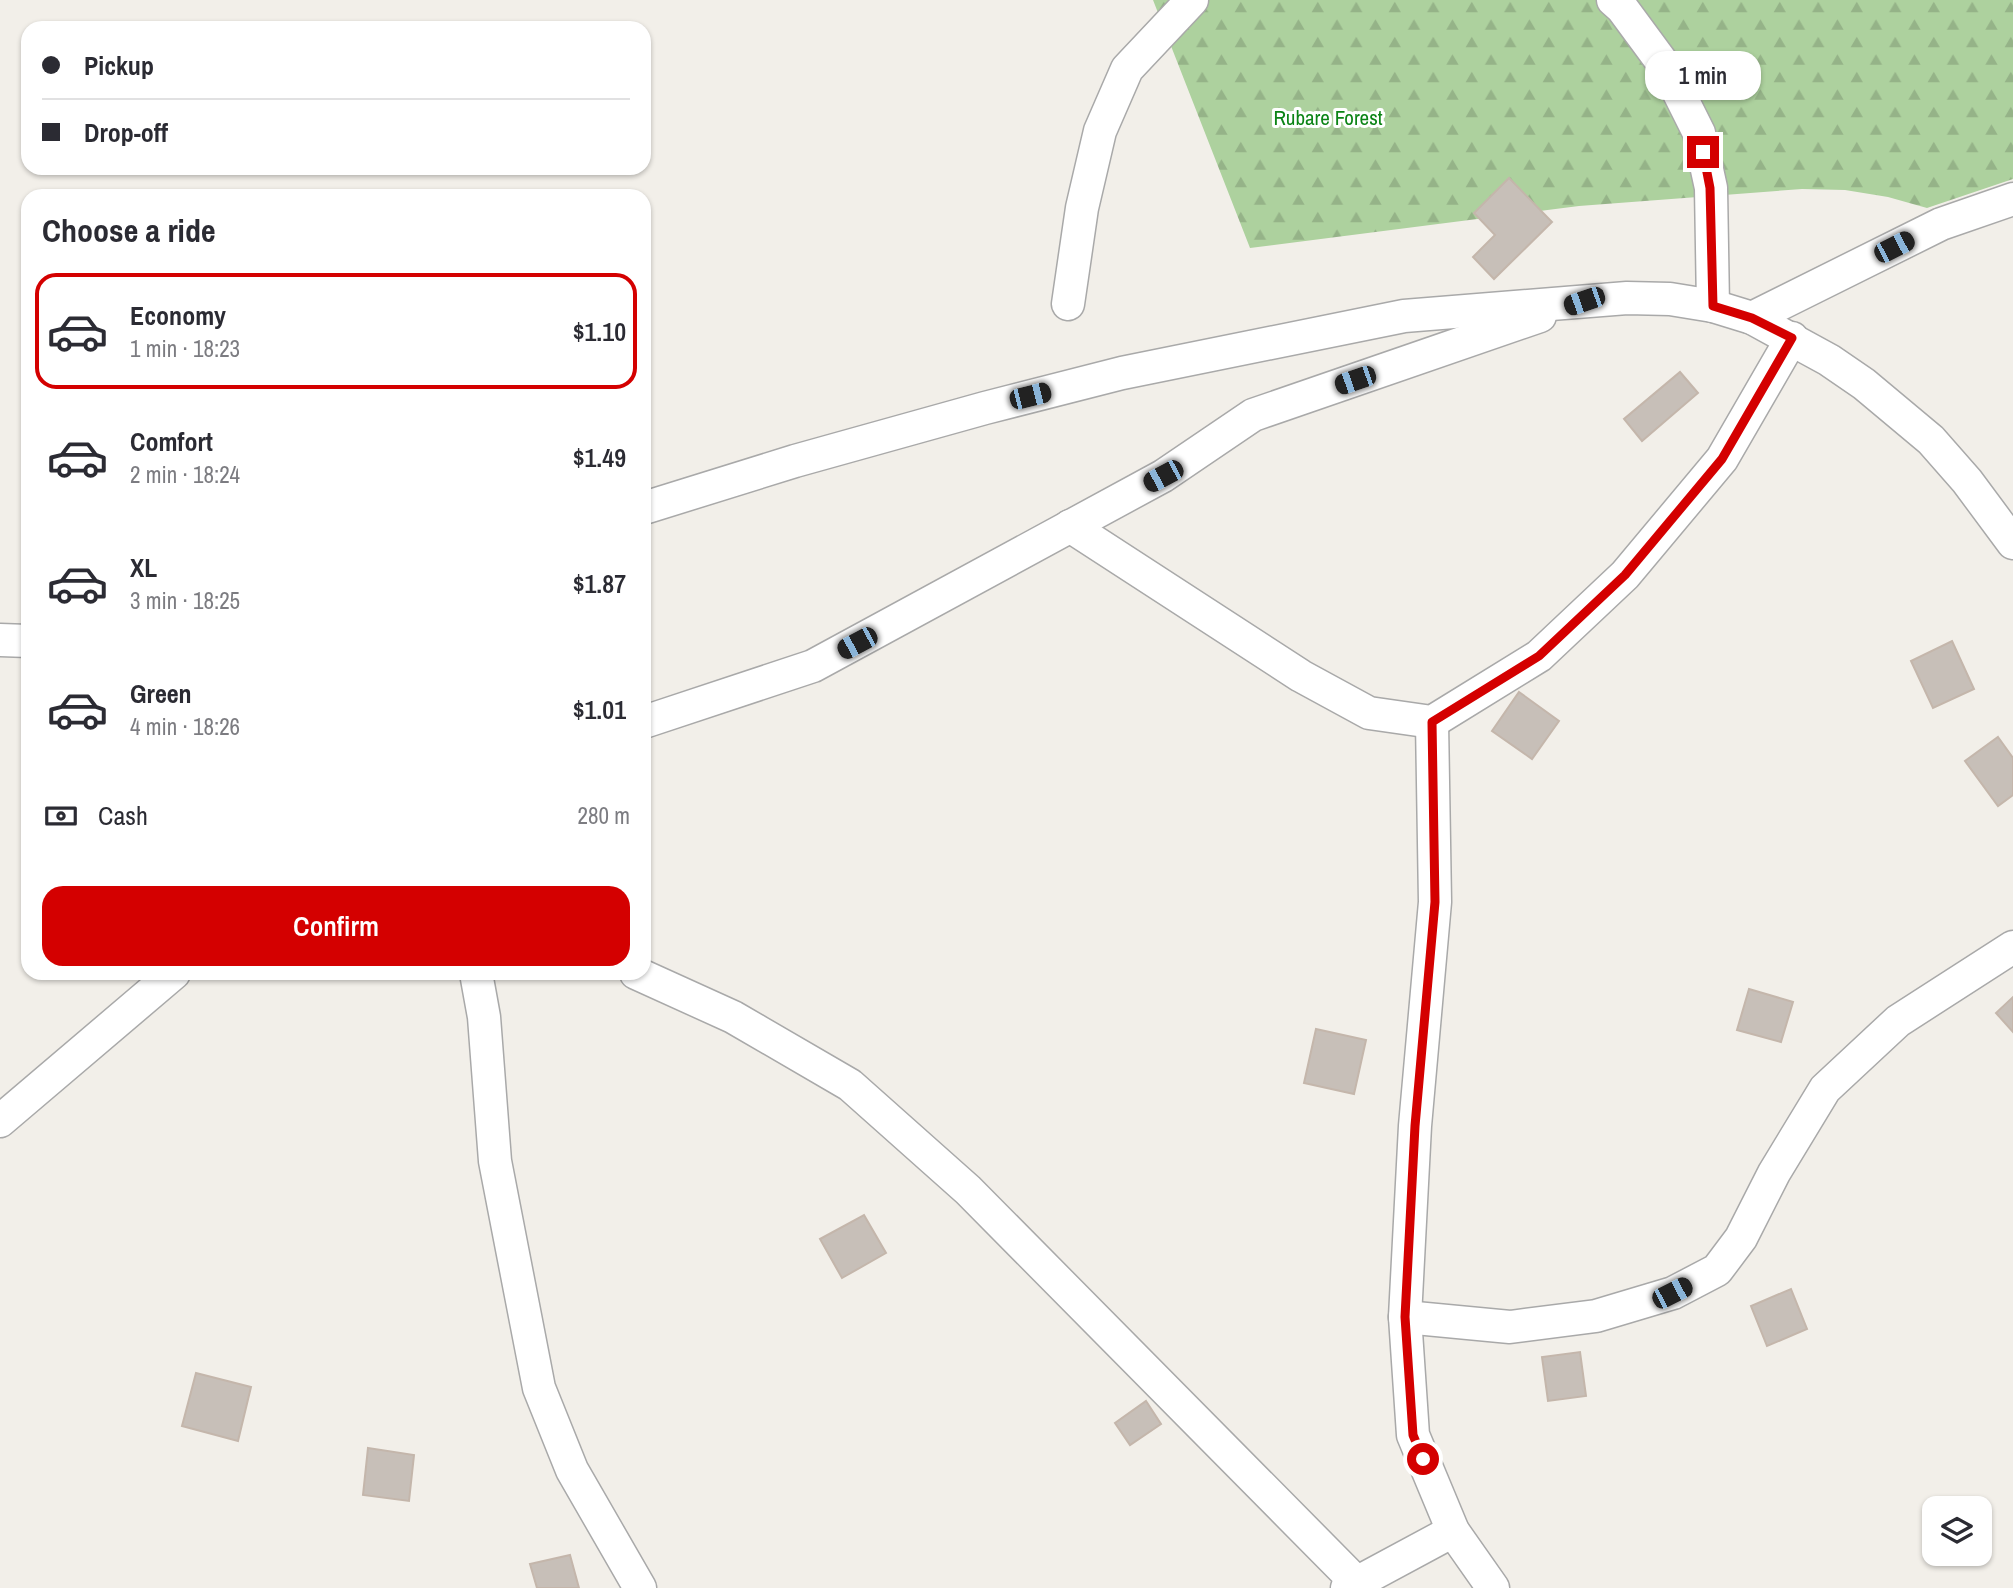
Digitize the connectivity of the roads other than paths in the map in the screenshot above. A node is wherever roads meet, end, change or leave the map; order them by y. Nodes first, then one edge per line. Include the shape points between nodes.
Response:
1 (1192, 0) edge
2 (1613, 0) edge
3 (2013, 199) edge
4 (1584, 301) junction
5 (1068, 304) dead end
6 (1713, 306) junction
7 (1752, 318) junction
8 (1792, 338) junction
9 (651, 506) edge
10 (1070, 526) junction
11 (2013, 543) edge
12 (0, 640) edge
13 (21, 641) edge
14 (651, 720) edge
15 (1432, 722) junction
16 (2013, 947) edge
17 (165, 980) edge
18 (477, 980) edge
19 (651, 980) edge
20 (0, 1121) edge
21 (1405, 1317) junction
22 (1453, 1531) junction
23 (1352, 1586) edge
24 (640, 1588) edge
25 (1493, 1588) edge

1 - 5 street via 1127,69 1100,131 1082,208
2 - 6 street via 1667,69 1699,133 1710,188
3 - 7 street via 1941,223
4 - 6 street via 1670,299
4 - 9 street via 1404,316 1122,373 833,450
4 - 10 street via 1253,415 1163,476
6 - 7 street
7 - 8 street
8 - 11 street via 1864,384 1931,440
8 - 15 street via 1722,459 1625,575 1539,656
10 - 14 street via 813,666
10 - 15 street via 1312,682 1369,713
12 - 13 street
15 - 21 street via 1435,902 1415,1126
16 - 21 street via 1898,1021 1825,1089 1741,1238 1717,1270 1672,1293 1596,1316 1510,1327
17 - 20 street
18 - 24 street via 495,1161 539,1388 572,1470
19 - 23 street via 733,1017 850,1085 968,1190
21 - 22 street via 1413,1435
22 - 23 street
22 - 25 street

